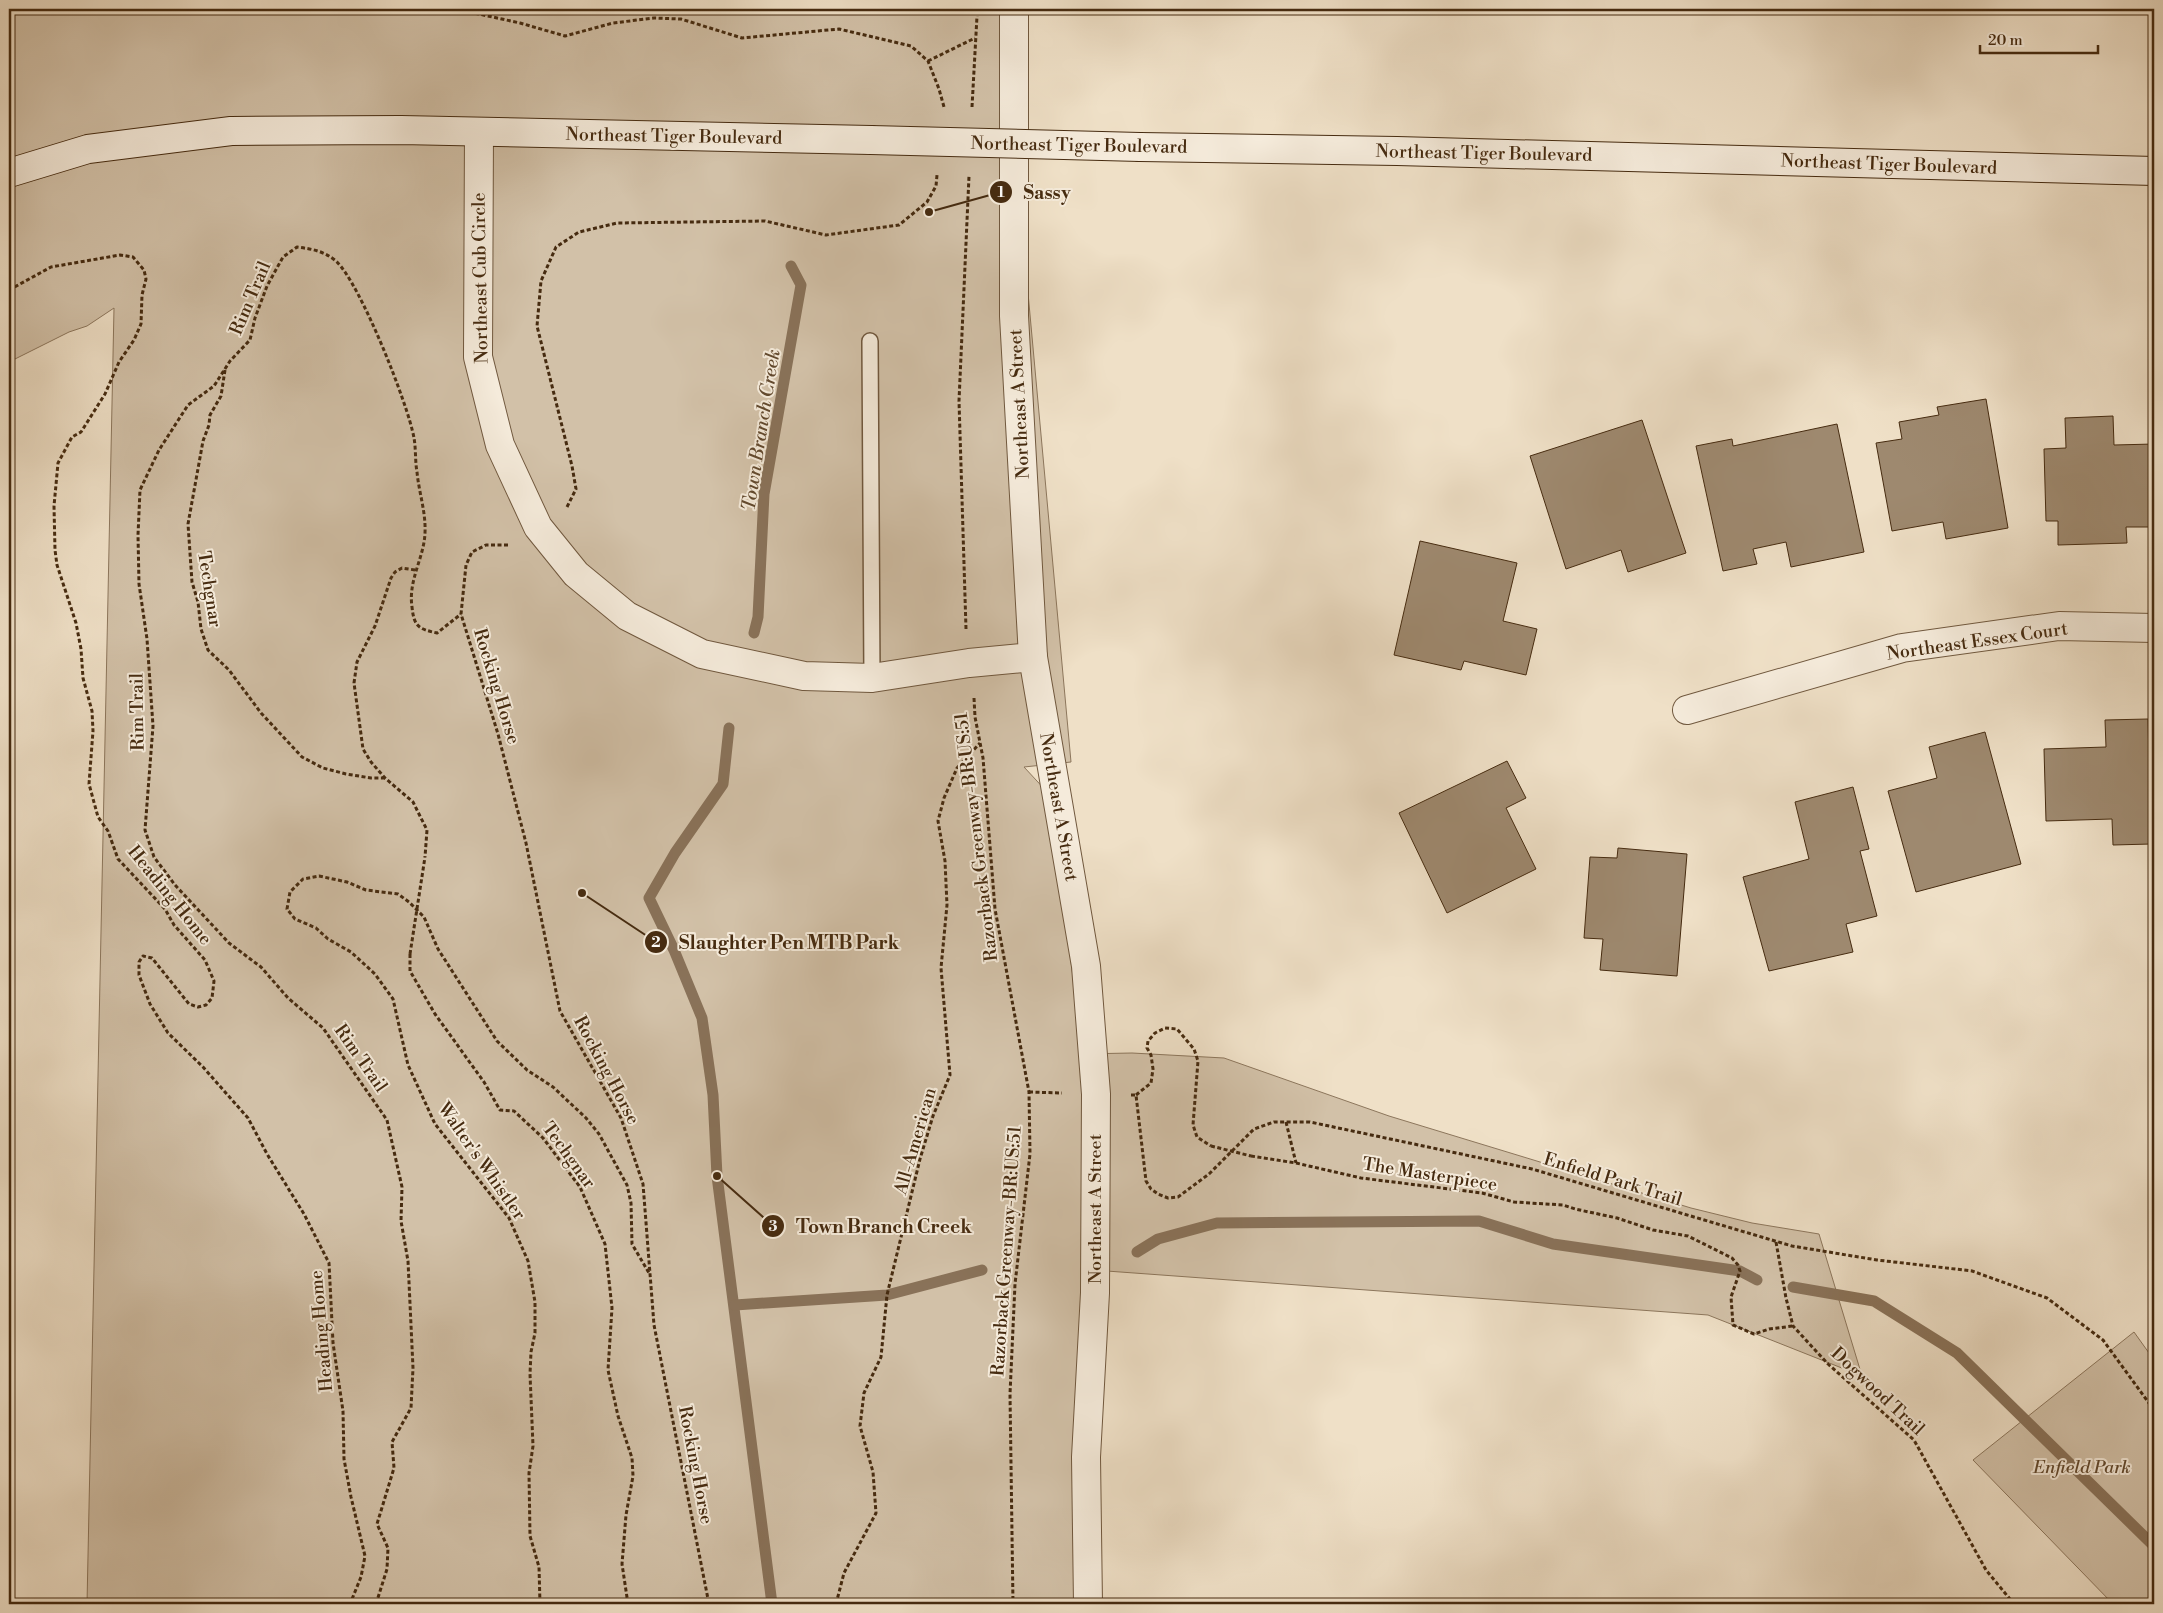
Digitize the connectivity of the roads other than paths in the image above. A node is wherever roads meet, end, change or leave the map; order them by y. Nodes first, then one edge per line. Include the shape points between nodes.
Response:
1 (1014, 9) edge
2 (478, 132) junction
3 (2154, 171) edge
4 (9, 173) edge
5 (870, 341) dead end
6 (2154, 628) edge
7 (1033, 657) junction
8 (872, 678) junction
9 (1687, 710) dead end
10 (1088, 1604) edge

1 - 7 street, Northeast A Street via 1014,316
2 - 3 street, Northeast Tiger Boulevard, bridge
2 - 4 street, Northeast Tiger Boulevard via 231,131 88,149
2 - 8 street, Northeast Cub Circle via 478,357 500,444 538,527 576,574 627,616 702,654 804,676
5 - 8 lane
6 - 9 street, Northeast Essex Court via 2059,626 1902,648
7 - 8 street, Northeast Cub Circle
7 - 10 street, Northeast A Street via 1086,966 1096,1094 1095,1293 1086,1457

